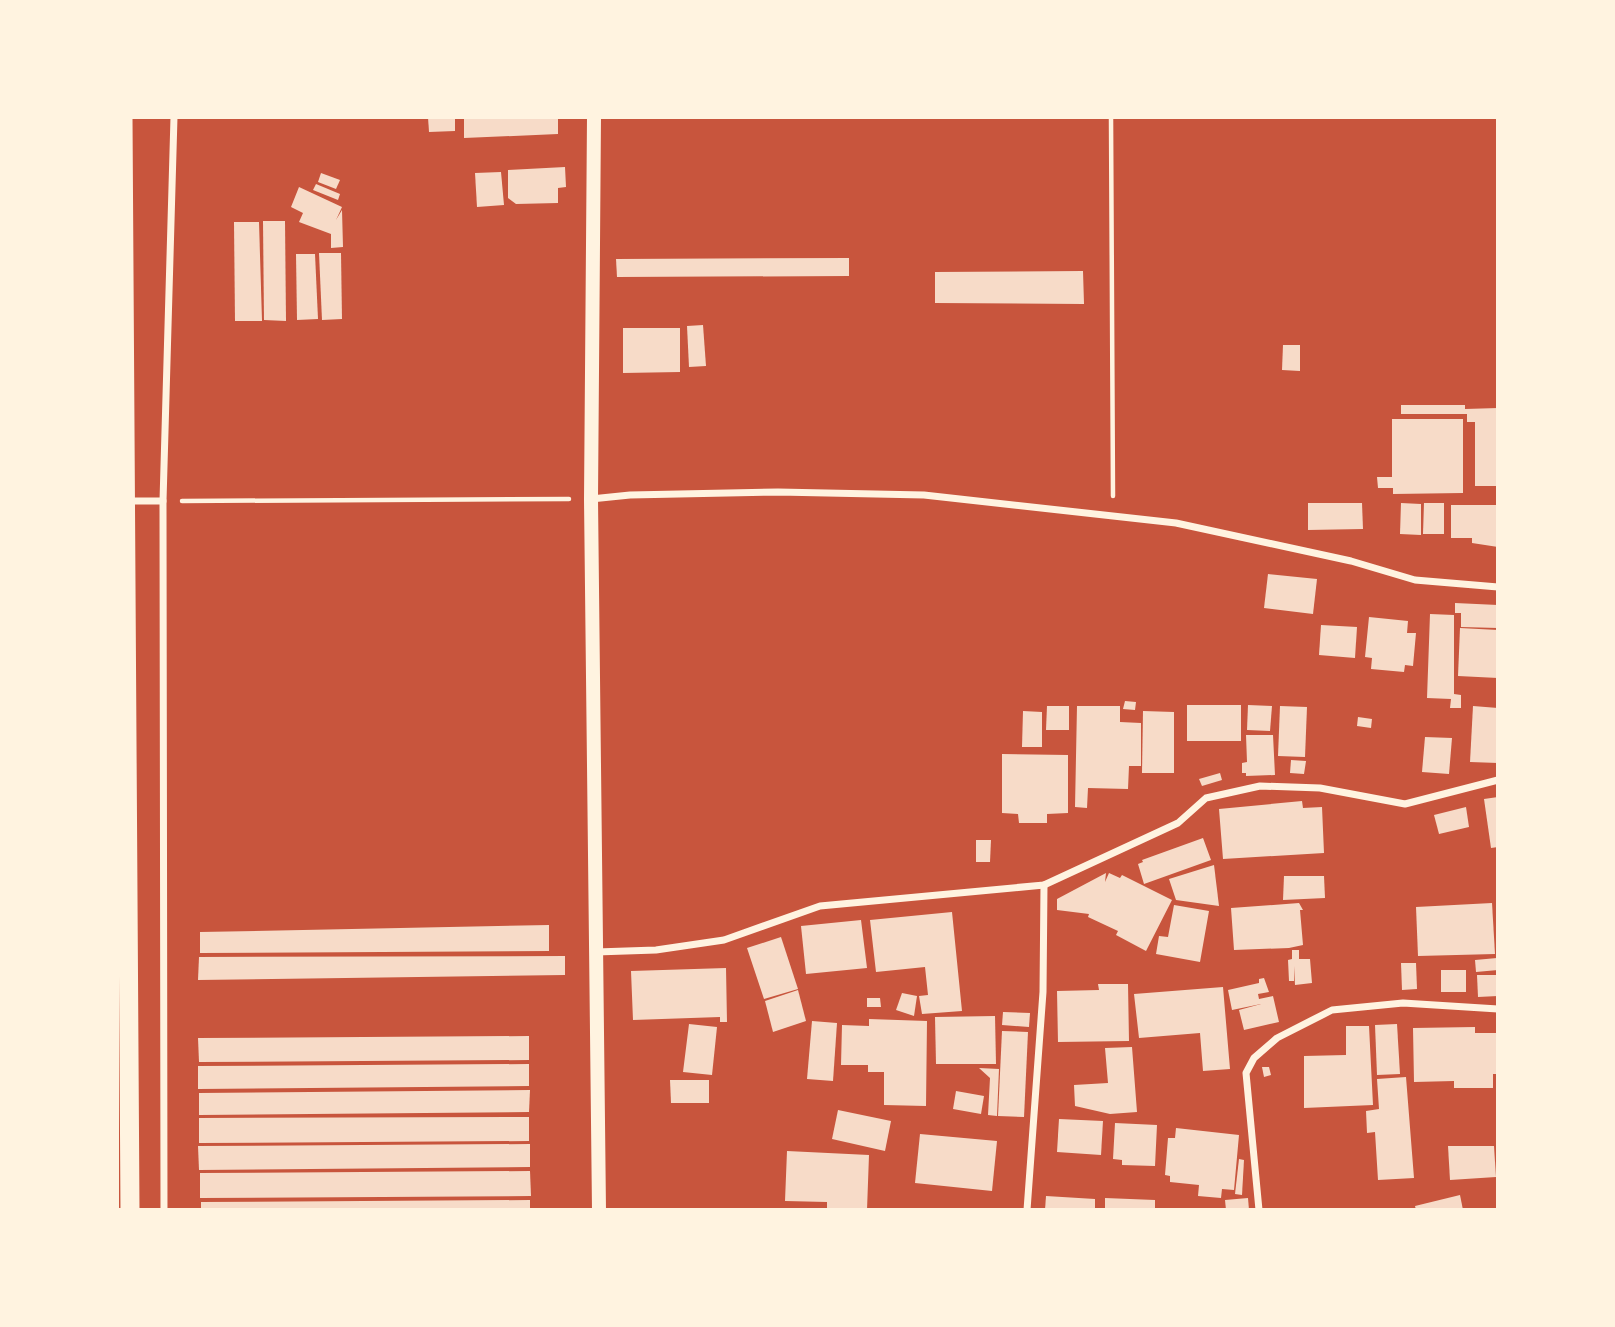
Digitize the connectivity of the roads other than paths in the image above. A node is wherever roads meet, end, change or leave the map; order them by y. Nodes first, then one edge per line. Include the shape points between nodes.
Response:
1 (123, 117) edge
2 (174, 117) edge
3 (594, 117) edge
4 (591, 499) junction
5 (117, 501) edge
6 (163, 501) junction
7 (1498, 587) edge
8 (1498, 780) edge
9 (1044, 885) junction
10 (596, 952) junction
11 (1498, 1009) edge
12 (130, 1210) edge
13 (164, 1210) edge
14 (599, 1210) edge
15 (1027, 1210) edge
16 (1259, 1210) edge

1 - 12 highway
2 - 6 street
3 - 4 main road
4 - 7 street via 778,492 924,495 1176,523 1351,561 1415,580
4 - 10 main road
5 - 6 street
6 - 13 street
8 - 9 street via 1405,804 1321,788 1272,787 1206,798 1178,823
9 - 10 street via 820,906 724,940 656,950
9 - 15 street via 1043,992
10 - 14 main road
11 - 16 street via 1404,1003 1332,1010 1277,1038 1254,1058 1246,1073

